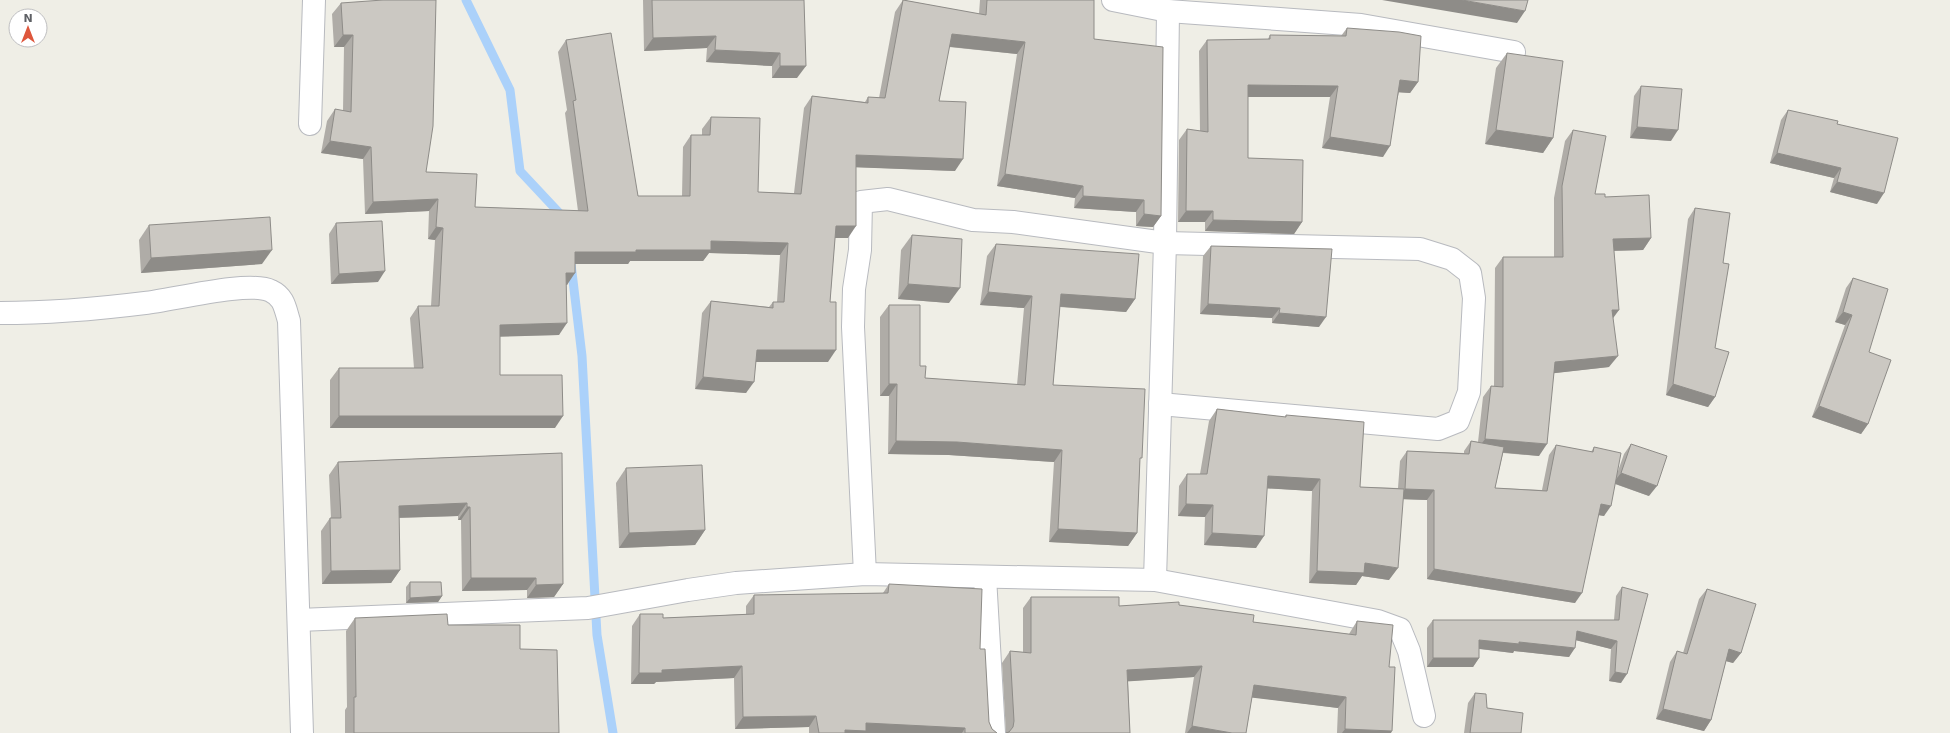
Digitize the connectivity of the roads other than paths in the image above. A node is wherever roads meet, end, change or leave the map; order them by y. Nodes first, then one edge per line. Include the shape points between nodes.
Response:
1 (314, 0) edge
2 (1113, 0) edge
3 (1168, 11) junction
4 (1514, 52) edge
5 (310, 124) dead end
6 (1165, 243) junction
7 (0, 313) edge
8 (1160, 404) junction
9 (865, 574) junction
10 (985, 577) junction
11 (1155, 580) junction
12 (299, 620) junction
13 (1424, 716) dead end
14 (302, 733) edge
15 (994, 733) edge

1 - 5 street
2 - 3 street
3 - 4 street via 1361,24
3 - 6 street
6 - 8 street
6 - 8 street via 1420,249 1452,259 1470,273 1474,298 1469,392 1458,421 1438,429
6 - 9 street via 1013,222 973,220 888,199 861,202 860,250 854,289 853,327
7 - 12 street via 32,313 145,303 243,288 270,290 282,298 289,321
8 - 11 street
9 - 10 street
9 - 12 street via 736,583 588,608
10 - 11 street
10 - 15 street
11 - 13 street via 1378,621 1400,629
12 - 14 street

